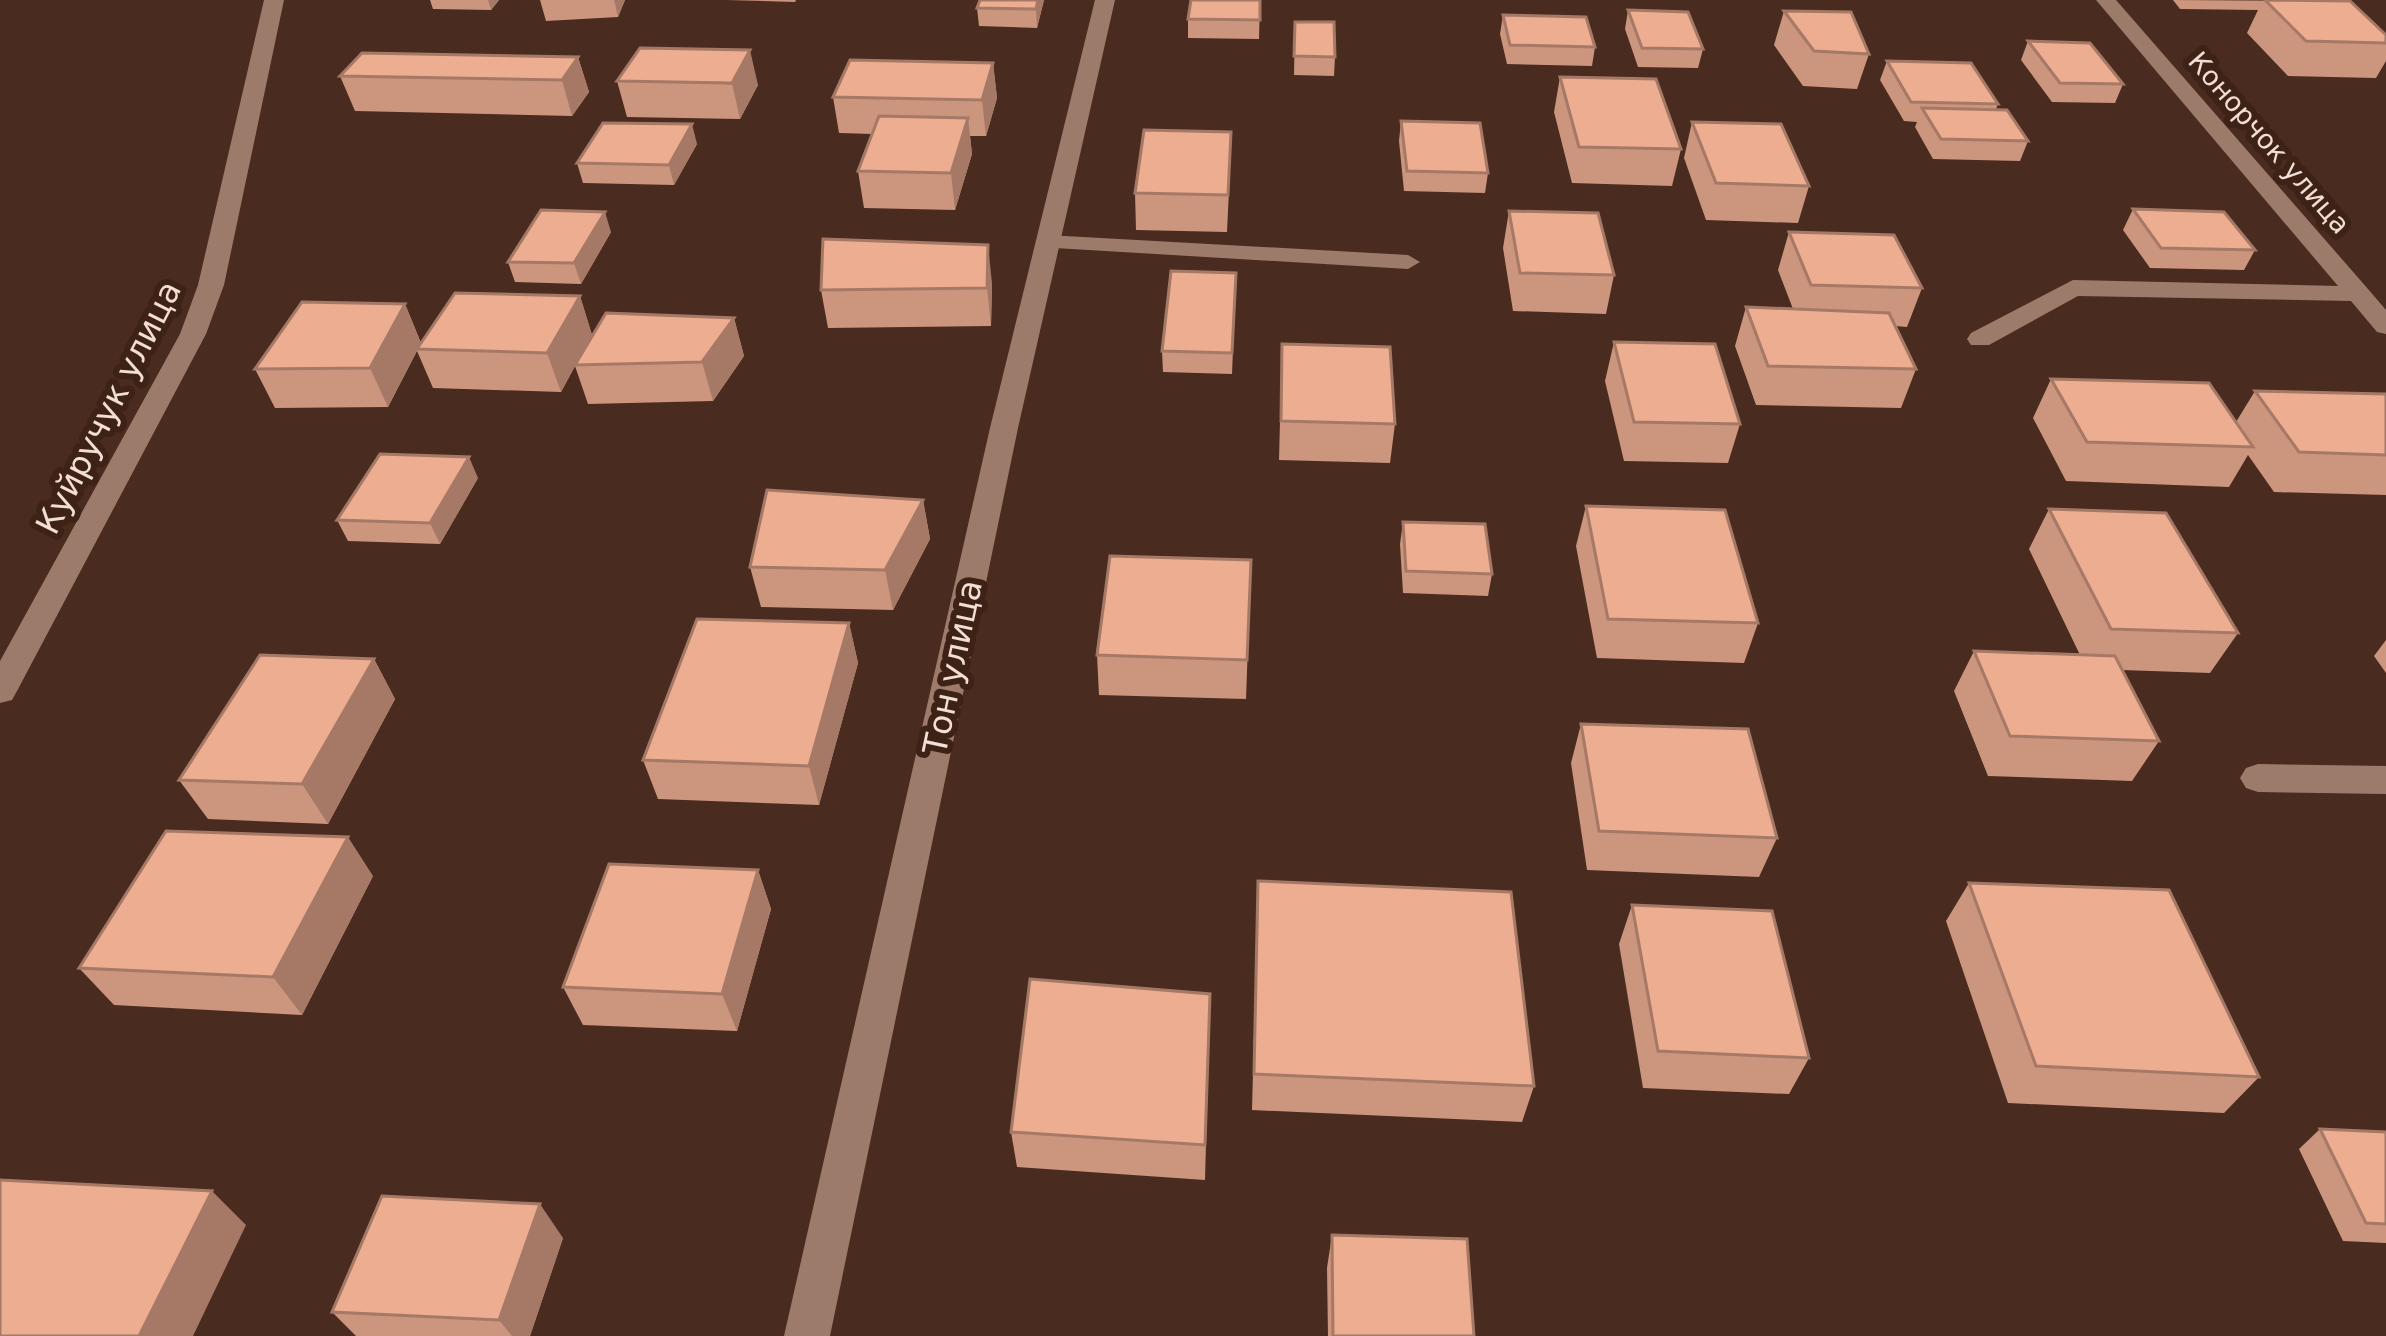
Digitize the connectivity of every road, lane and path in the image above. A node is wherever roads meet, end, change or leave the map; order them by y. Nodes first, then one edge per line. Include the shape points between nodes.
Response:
1 (274, 0) edge
2 (1105, 0) edge
3 (2106, 0) edge
4 (1048, 242) junction
5 (1408, 262) dead end
6 (2359, 294) junction
7 (2386, 326) edge
8 (1980, 339) dead end
9 (0, 691) edge
10 (2258, 778) dead end
11 (2386, 780) edge
12 (807, 1336) edge

1 - 9 street, Куйручук улица via 194,334
2 - 4 street, Тон улица
3 - 6 street, Конорчок улица
4 - 5 street
4 - 12 street, Тон улица
6 - 7 street, Конорчок улица
6 - 8 street via 2073,288
10 - 11 street

